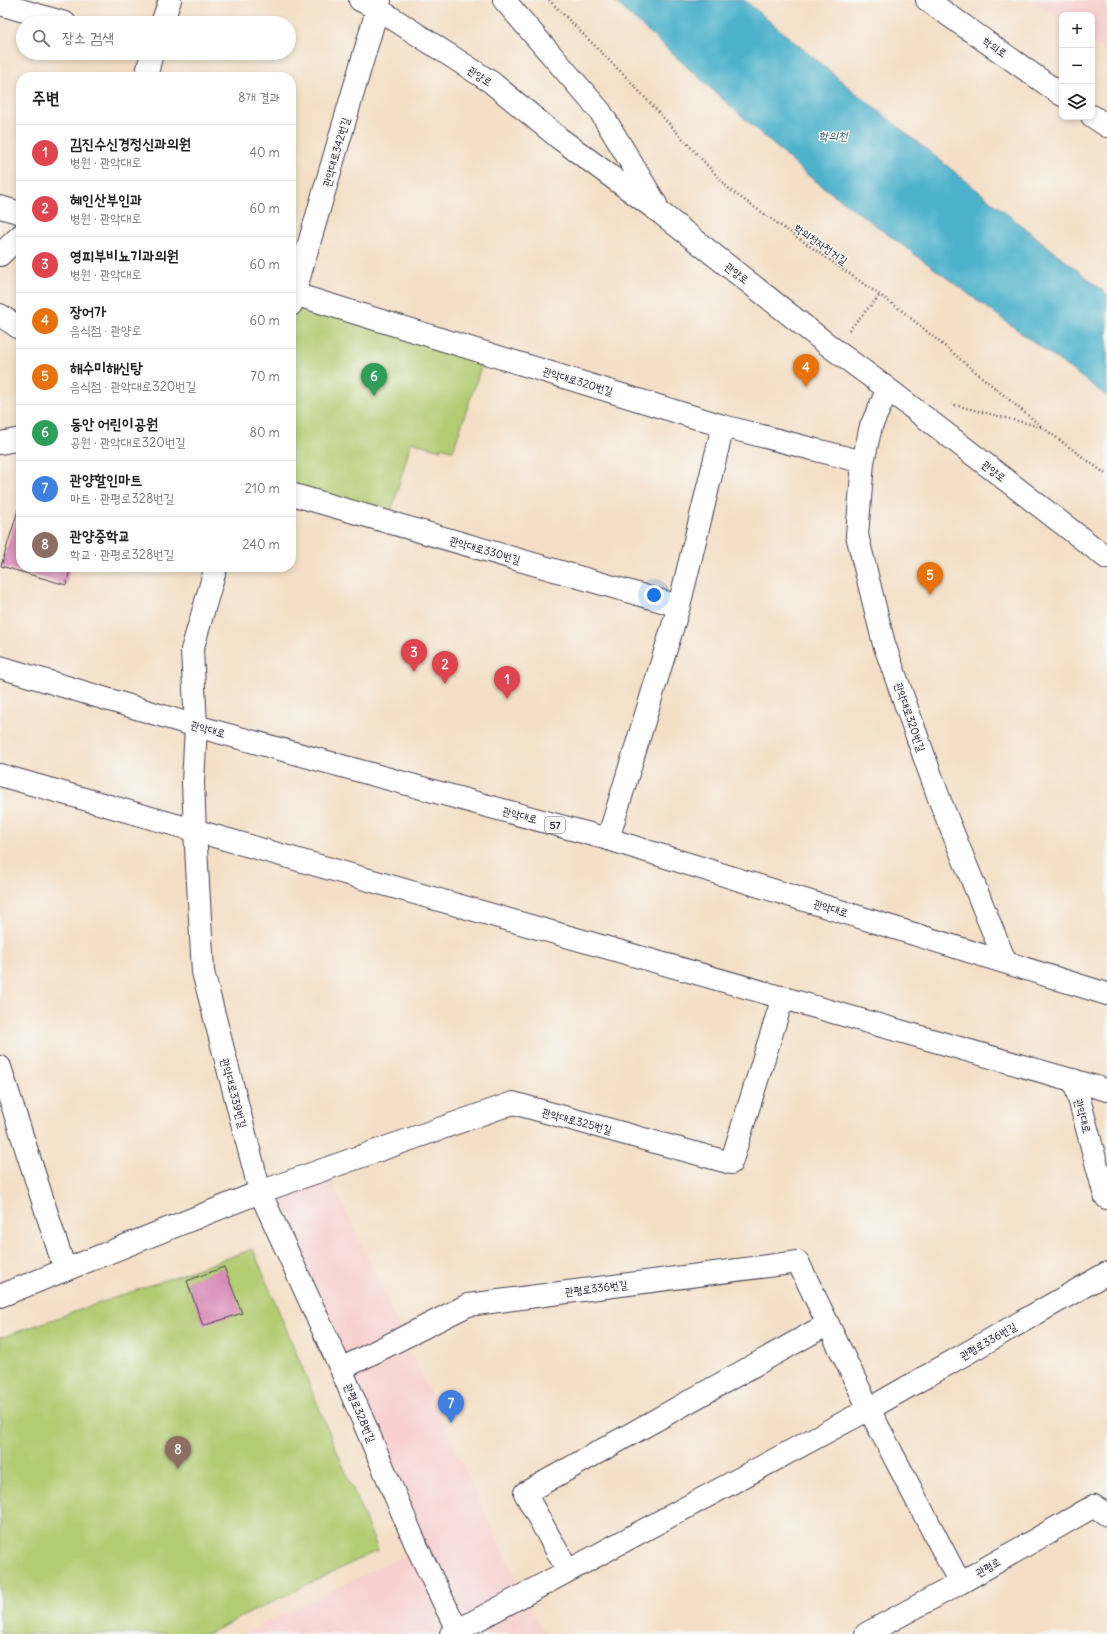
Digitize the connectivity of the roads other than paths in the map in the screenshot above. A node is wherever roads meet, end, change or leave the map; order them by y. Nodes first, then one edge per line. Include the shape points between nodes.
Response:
1 (170, 0) edge
2 (504, 0) edge
3 (927, 0) edge
4 (372, 3) edge
5 (0, 4) edge
6 (41, 16) edge
7 (164, 16) edge
8 (150, 60) edge
9 (147, 72) edge
10 (1059, 93) edge
11 (1095, 118) edge
12 (1107, 126) edge
13 (0, 207) edge
14 (16, 212) edge
15 (662, 214) junction
16 (16, 240) edge
17 (0, 255) edge
18 (296, 283) edge
19 (296, 299) edge
20 (0, 315) edge
21 (16, 326) edge
22 (888, 389) junction
23 (723, 426) junction
24 (16, 440) edge
25 (0, 443) edge
26 (863, 462) junction
27 (296, 495) edge
28 (1107, 558) edge
29 (215, 572) edge
30 (678, 606) junction
31 (0, 667) edge
32 (196, 726) junction
33 (0, 775) edge
34 (195, 830) junction
35 (608, 840) junction
36 (1005, 961) junction
37 (1107, 994) edge
38 (783, 997) junction
39 (0, 1066) edge
40 (1074, 1080) junction
41 (1107, 1090) edge
42 (260, 1192) junction
43 (1107, 1198) edge
44 (65, 1270) junction
45 (1107, 1273) edge
46 (0, 1296) edge
47 (828, 1324) junction
48 (341, 1369) junction
49 (869, 1409) junction
50 (1107, 1515) edge
51 (568, 1571) junction
52 (960, 1583) junction
53 (455, 1633) edge
54 (866, 1634) edge

1 - 7 street
2 - 15 street via 600,111
3 - 10 street, 학의로
4 - 15 street, 관양로 via 491,82 559,138
4 - 18 street, 관악대로342번길
5 - 6 street
8 - 9 street
11 - 12 street
13 - 14 street
15 - 22 street, 관양로
16 - 17 street
19 - 23 street, 관악대로320번길
20 - 21 street
22 - 26 street, 관악대로320번길 via 871,426
22 - 28 street, 관양로
23 - 26 street, 관악대로320번길
23 - 30 street
24 - 25 street
26 - 36 street, 관악대로320번길 via 857,535 884,644 940,801
27 - 30 street, 관악대로330번길
29 - 32 street via 192,650
30 - 35 street
31 - 32 street, 관악대로 / 57
32 - 34 street, 관악대로339번길 via 193,784
32 - 35 street, 관악대로 / 57
33 - 34 street, 관악대로
34 - 38 street, 관악대로
34 - 42 street, 관악대로339번길 via 203,972
35 - 36 street, 관악대로 / 57
36 - 37 street, 관악대로 / 57
38 - 40 street, 관악대로
38 - 42 street, 관악대로325번길 via 731,1163 513,1103
39 - 44 street
40 - 41 street, 관악대로
40 - 43 street, 관악대로
42 - 44 street
42 - 48 street, 관평로328번길
44 - 46 street
45 - 49 street, 관평로336번길
47 - 48 street, 관평로336번길 via 798,1262 468,1305
47 - 49 street, 관평로336번길
47 - 51 street via 525,1493
48 - 53 street, 관평로328번길
49 - 51 street, 관평로336번길
49 - 52 street
50 - 52 street, 관평로 via 1094,1506
51 - 53 street, 관평로336번길
52 - 54 street, 관평로

